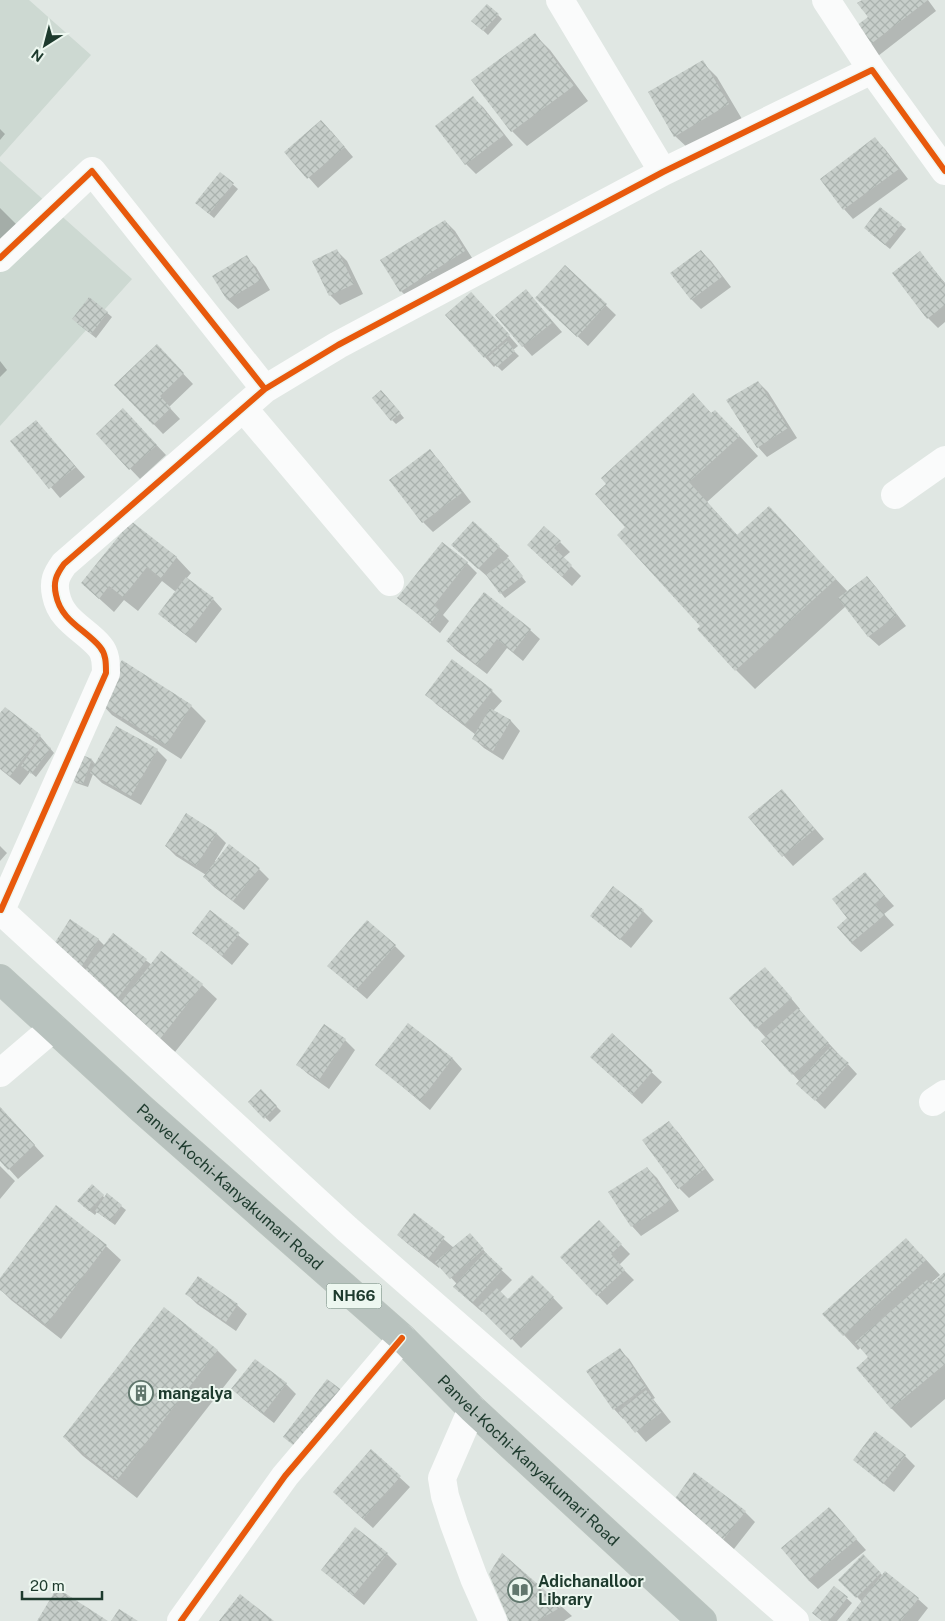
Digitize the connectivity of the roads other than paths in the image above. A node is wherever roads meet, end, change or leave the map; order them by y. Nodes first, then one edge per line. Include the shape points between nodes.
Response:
1 (560, 0) edge
2 (826, 0) edge
3 (872, 70) junction
4 (945, 171) edge
5 (663, 172) junction
6 (0, 258) edge
7 (265, 389) junction
8 (244, 409) junction
9 (945, 460) edge
10 (895, 495) dead end
11 (390, 582) dead end
12 (0, 910) edge
13 (0, 979) edge
14 (53, 1028) junction
15 (0, 1073) edge
16 (402, 1338) junction
17 (472, 1409) junction
18 (181, 1621) edge
19 (493, 1621) edge
20 (702, 1621) edge
21 (795, 1621) edge

1 - 5 street
2 - 3 street
3 - 4 street
3 - 5 street
5 - 7 street via 338,345
6 - 7 street via 92,170
7 - 8 street
8 - 11 street
8 - 12 street via 64,564 56,575 57,602 65,616 101,648 106,659 106,672
9 - 10 street
12 - 21 street via 347,1229
13 - 14 highway, Panvel-Kochi-Kanyakumari Road / NH66
14 - 15 street
14 - 16 highway, Panvel-Kochi-Kanyakumari Road / NH66
16 - 17 highway, Panvel-Kochi-Kanyakumari Road / NH66
16 - 18 street via 285,1476
17 - 19 street via 442,1478 454,1524
17 - 20 highway, Panvel-Kochi-Kanyakumari Road / NH66

